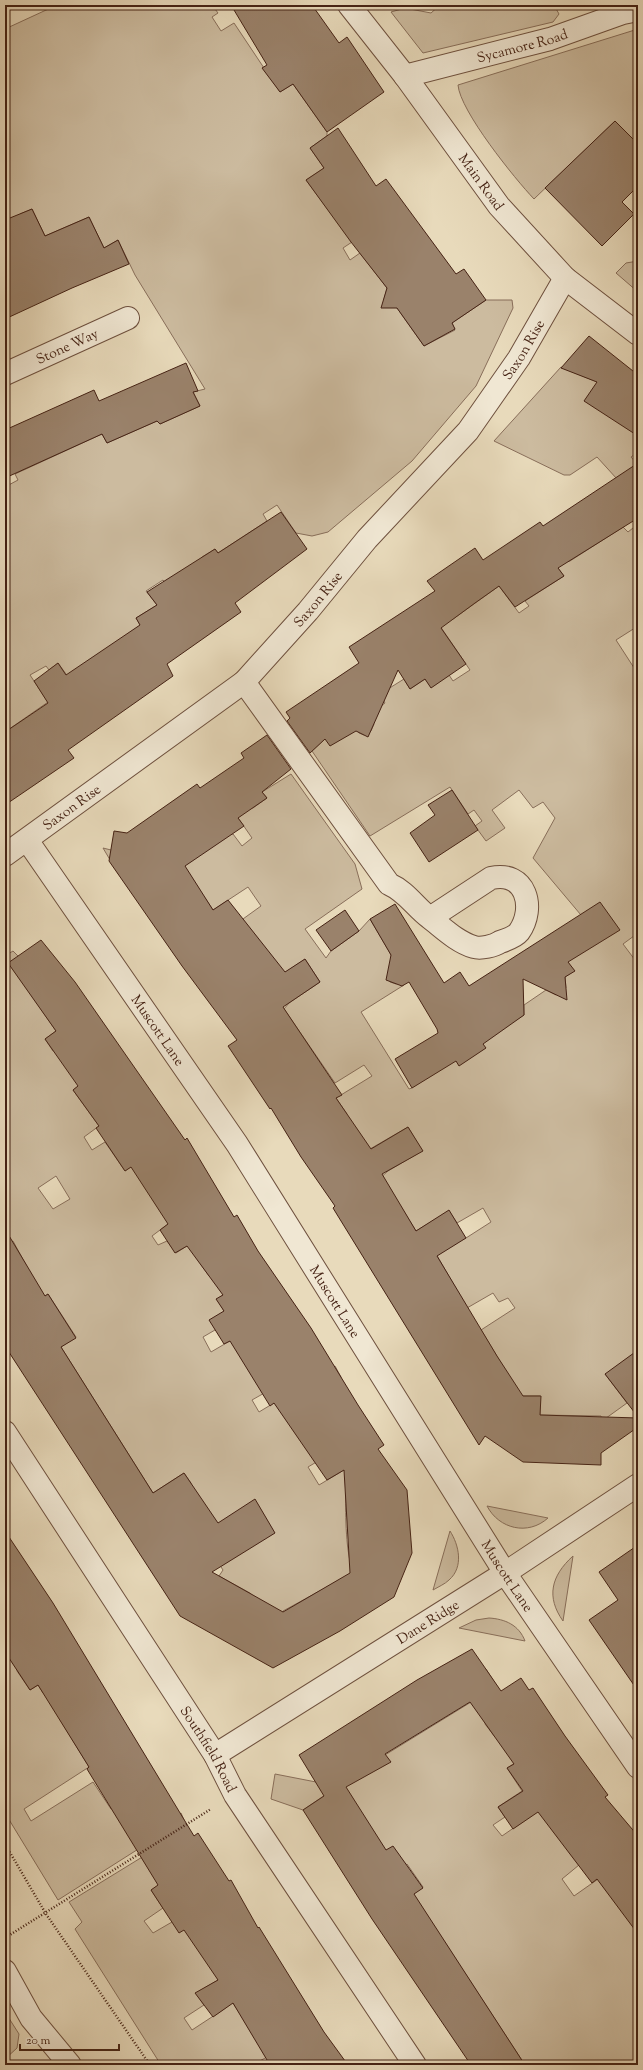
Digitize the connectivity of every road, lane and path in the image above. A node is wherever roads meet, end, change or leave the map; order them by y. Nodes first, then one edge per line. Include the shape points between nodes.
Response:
1 (349, 5) edge
2 (627, 10) edge
3 (405, 76) junction
4 (565, 278) junction
5 (128, 318) dead end
6 (638, 334) edge
7 (5, 374) edge
8 (244, 682) junction
9 (27, 840) junction
10 (5, 855) edge
11 (430, 918) dead end
12 (5, 1432) edge
13 (638, 1485) edge
14 (504, 1573) junction
15 (215, 1755) junction
16 (638, 1766) edge
17 (235, 1795) junction
18 (5, 1844) edge
19 (46, 1914) junction
20 (8, 1936) dead end
21 (5, 1971) edge
22 (70, 2065) edge
23 (150, 2065) edge
24 (415, 2065) edge

1 - 3 street, Main Road
2 - 3 street, Sycamore Road via 550,39
3 - 4 street, Main Road via 499,206
4 - 6 street, Main Road
4 - 8 street, Saxon Rise via 519,358 468,431 366,539 308,611
5 - 7 street, Stone Way
8 - 9 street, Saxon Rise
8 - 11 street via 388,884 399,889 411,899 419,911
9 - 10 street, Saxon Rise
9 - 14 street, Muscott Lane via 237,1144
12 - 15 street, Southfield Road
13 - 14 street, Dane Ridge
14 - 15 street, Dane Ridge
14 - 16 street, Muscott Lane
15 - 17 street, Southfield Road
17 - 19 path
17 - 24 street, Southfield Road
18 - 19 path
19 - 20 path
19 - 23 path
21 - 22 street via 31,2018

